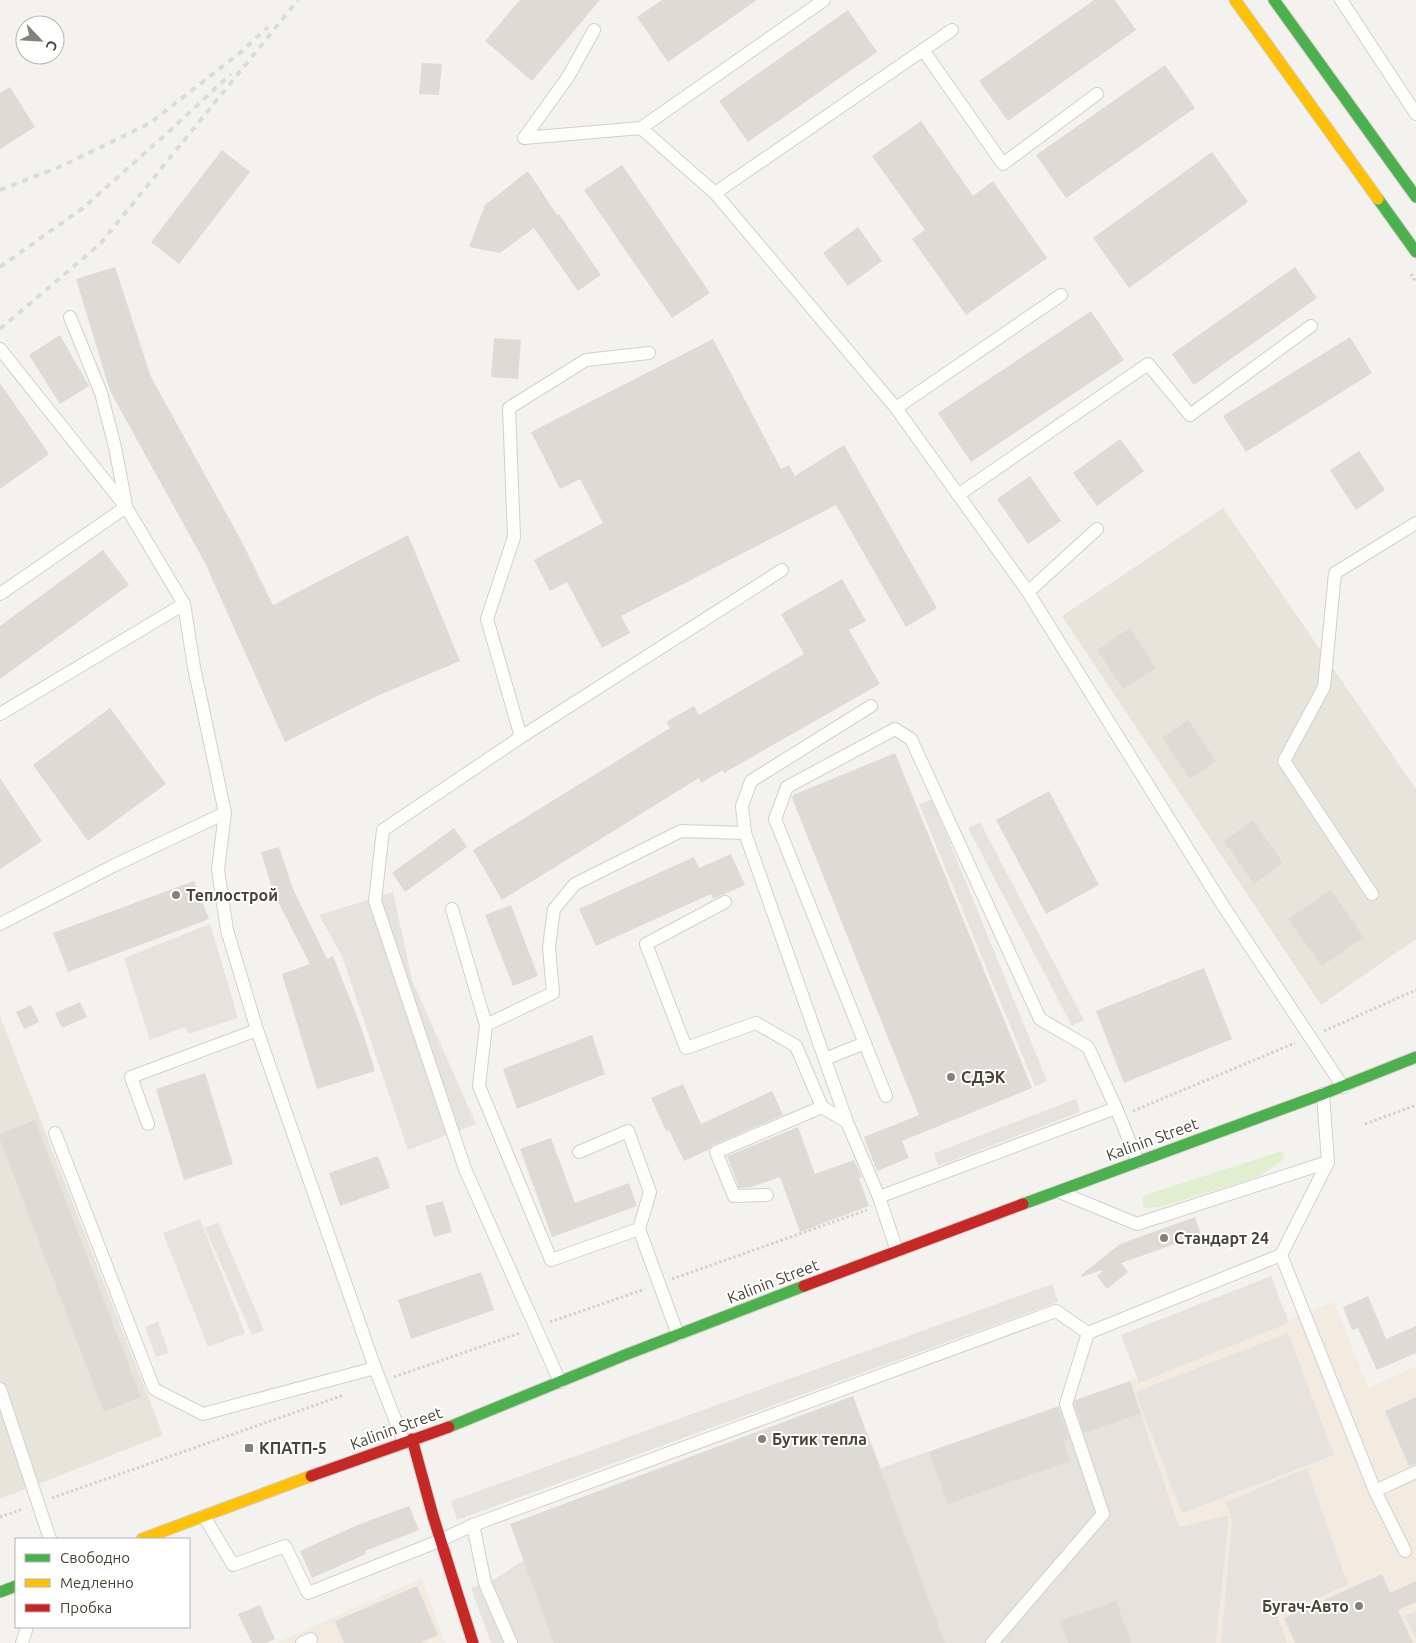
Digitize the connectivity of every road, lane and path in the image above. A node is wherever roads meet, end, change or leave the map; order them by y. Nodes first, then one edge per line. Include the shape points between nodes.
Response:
1 (824, 0) edge
2 (1235, 0) edge
3 (1274, 0) edge
4 (1341, 0) edge
5 (594, 30) dead end
6 (952, 30) dead end
7 (923, 50) junction
8 (1097, 94) dead end
9 (1416, 114) edge
10 (641, 128) junction
11 (715, 193) junction
12 (1416, 198) edge
13 (1416, 252) edge
14 (1062, 295) dead end
15 (70, 317) dead end
16 (1311, 326) dead end
17 (0, 349) edge
18 (649, 354) dead end
19 (896, 408) junction
20 (958, 495) junction
21 (126, 507) junction
22 (1416, 523) edge
23 (1097, 530) dead end
24 (782, 570) dead end
25 (1028, 592) junction
26 (0, 594) edge
27 (184, 604) junction
28 (871, 706) dead end
29 (0, 714) edge
30 (521, 737) junction
31 (225, 813) junction
32 (745, 833) junction
33 (1372, 894) dead end
34 (726, 902) dead end
35 (452, 910) dead end
36 (0, 924) edge
37 (1416, 990) edge
38 (486, 1025) junction
39 (257, 1030) junction
40 (1310, 1037) junction
41 (865, 1043) junction
42 (1416, 1057) edge
43 (825, 1058) junction
44 (1343, 1086) junction
45 (1323, 1094) junction
46 (886, 1096) dead end
47 (1416, 1104) edge
48 (822, 1106) junction
49 (1118, 1113) junction
50 (848, 1122) junction
51 (148, 1124) dead end
52 (1365, 1124) dead end
53 (55, 1134) dead end
54 (579, 1152) dead end
55 (1138, 1162) junction
56 (1328, 1162) junction
57 (1057, 1191) junction
58 (767, 1195) dead end
59 (880, 1201) junction
60 (639, 1228) junction
61 (896, 1251) junction
62 (1281, 1255) junction
63 (659, 1284) junction
64 (536, 1327) junction
65 (1088, 1333) junction
66 (678, 1335) junction
67 (375, 1368) junction
68 (380, 1382) junction
69 (560, 1382) junction
70 (0, 1389) edge
71 (352, 1392) dead end
72 (6, 1422) edge
73 (408, 1440) junction
74 (1416, 1472) edge
75 (1376, 1491) junction
76 (39, 1503) junction
77 (204, 1516) junction
78 (0, 1517) edge
79 (473, 1526) junction
80 (50, 1538) edge
81 (145, 1538) edge
82 (439, 1541) junction
83 (1405, 1551) dead end
84 (15, 1586) edge
85 (0, 1592) edge
86 (27, 1628) edge
87 (22, 1643) edge
88 (473, 1643) edge
89 (511, 1643) edge
90 (992, 1643) edge

1 - 10 lane
2 - 13 main road
3 - 12 main road
4 - 9 lane
5 - 10 lane via 568,77 524,138
6 - 7 lane
7 - 8 lane via 1004,164
7 - 11 lane
10 - 11 lane
11 - 19 lane
14 - 19 lane
15 - 21 lane via 101,393
16 - 20 lane via 1190,415 1148,364
17 - 21 lane
18 - 30 lane via 586,360 510,408 514,537 486,619
19 - 20 lane
20 - 25 lane
21 - 26 lane
21 - 27 lane
22 - 33 lane via 1335,573 1324,687 1284,761
23 - 25 lane
24 - 30 lane
25 - 40 lane via 1222,904
27 - 29 lane
27 - 31 lane
28 - 32 lane via 750,781 742,806
30 - 64 lane via 382,830 375,901 465,1169
31 - 36 lane
31 - 39 lane via 218,870 227,930
32 - 38 lane via 681,831 575,884 554,909 549,947 553,993
32 - 43 lane
34 - 48 lane via 646,944 686,1048 756,1023 796,1046
35 - 38 lane
37 - 40 path
38 - 60 lane via 479,1086 551,1260
39 - 51 lane via 131,1077
39 - 67 lane
40 - 44 lane
40 - 49 path
41 - 43 lane
41 - 46 lane
41 - 49 lane via 775,819 787,788 895,729 911,738 1040,1018 1088,1047
42 - 44 main road, Kalinin Street
43 - 50 lane
44 - 45 main road, Kalinin Street
45 - 55 main road, Kalinin Street
45 - 56 lane
47 - 52 path
48 - 50 lane
48 - 58 lane via 716,1152 734,1196
49 - 55 lane
49 - 59 lane
50 - 59 lane
53 - 67 lane via 154,1389 203,1414
54 - 60 lane via 628,1131 650,1192
55 - 57 main road, Kalinin Street
56 - 57 lane via 1137,1224
56 - 62 lane
57 - 61 main road, Kalinin Street
59 - 61 lane
59 - 63 path
60 - 63 lane
61 - 66 main road, Kalinin Street
62 - 65 lane
62 - 75 lane
63 - 64 path
63 - 66 lane
64 - 68 path
64 - 69 lane
65 - 79 lane via 1056,1311
65 - 90 lane via 1066,1404 1103,1514
66 - 69 main road, Kalinin Street
67 - 68 lane
68 - 73 lane
69 - 73 main road, Kalinin Street via 460,1423
70 - 72 lane
71 - 76 path
72 - 76 lane
73 - 77 main road, Kalinin Street
73 - 82 main road
74 - 75 lane
75 - 83 lane
76 - 78 path
76 - 80 lane
77 - 81 main road, Kalinin Street
77 - 82 lane via 233,1565 285,1546 308,1593
79 - 82 lane
79 - 89 lane via 485,1582
82 - 88 main road
84 - 85 main road
86 - 87 lane

